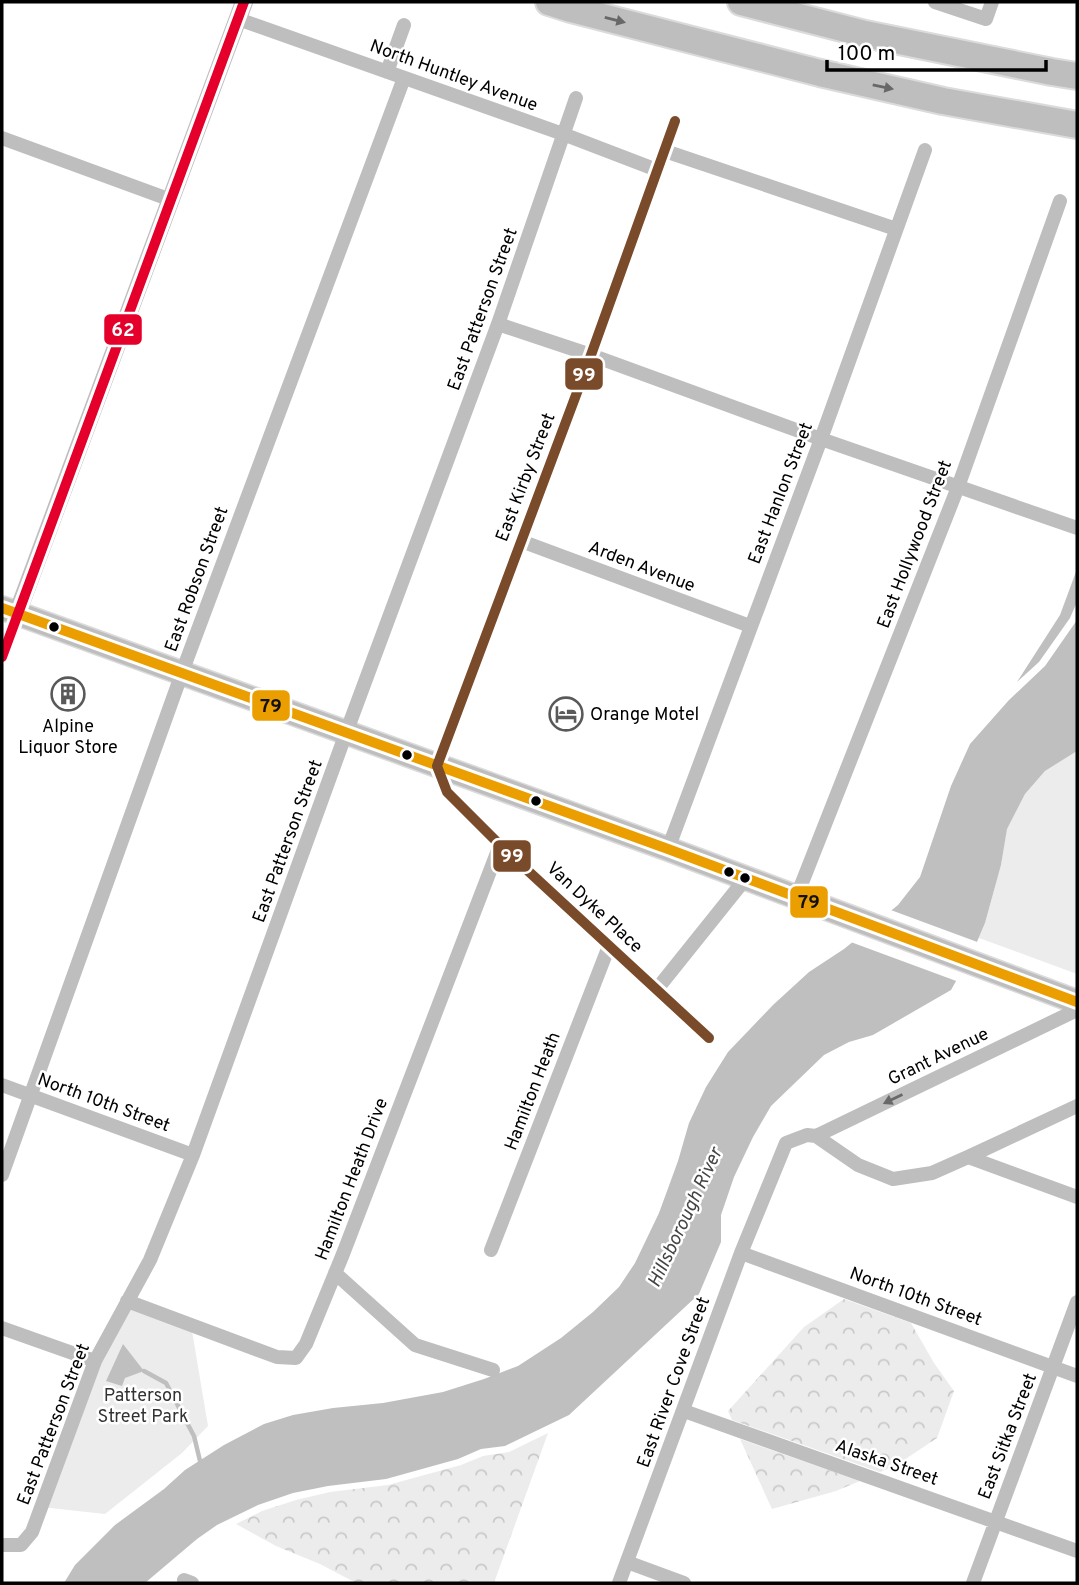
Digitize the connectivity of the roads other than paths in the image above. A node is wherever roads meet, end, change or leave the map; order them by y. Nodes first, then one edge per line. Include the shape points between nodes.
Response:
1 (549, 2) edge
2 (741, 2) edge
3 (935, 2) edge
4 (992, 2) edge
5 (241, 10) edge
6 (404, 25) dead end
7 (387, 72) junction
8 (1077, 75) edge
9 (404, 78) junction
10 (576, 98) dead end
11 (675, 121) dead end
12 (1077, 125) edge
13 (563, 134) junction
14 (2, 138) edge
15 (925, 150) dead end
16 (665, 151) junction
17 (657, 170) junction
18 (171, 200) junction
19 (1060, 201) dead end
20 (896, 229) junction
21 (498, 324) junction
22 (591, 355) junction
23 (821, 439) junction
24 (958, 487) junction
25 (1077, 528) edge
26 (521, 541) junction
27 (9, 611) edge
28 (750, 626) junction
29 (2, 657) edge
30 (182, 674) junction
31 (346, 733) junction
32 (437, 766) junction
33 (500, 845) junction
34 (668, 849) junction
35 (746, 878) junction
36 (796, 898) junction
37 (609, 946) junction
38 (657, 989) junction
39 (1077, 1002) edge
40 (1077, 1010) edge
41 (709, 1038) dead end
42 (2, 1085) edge
43 (31, 1096) junction
44 (1077, 1105) edge
45 (816, 1136) junction
46 (193, 1155) junction
47 (968, 1157) junction
48 (2, 1175) edge
49 (765, 1195) joint
50 (1077, 1197) edge
51 (491, 1250) dead end
52 (741, 1253) junction
53 (335, 1273) junction
54 (127, 1301) junction
55 (1077, 1302) edge
56 (2, 1328) edge
57 (95, 1361) junction
58 (1054, 1367) junction
59 (493, 1370) dead end
60 (1077, 1376) edge
61 (684, 1411) junction
62 (995, 1521) junction
63 (2, 1545) edge
64 (1077, 1551) edge
65 (627, 1562) junction
66 (619, 1583) edge
67 (684, 1583) edge
68 (973, 1583) edge

1 -> 12 highway via 820,74
2 - 8 highway via 865,34
3 - 4 street via 986,19
5 - 7 street, North Huntley Avenue
5 - 18 street
6 - 7 street
7 - 9 street, North Huntley Avenue
9 - 13 street, North Huntley Avenue
9 - 30 street, East Robson Street
10 - 13 street, East Patterson Street
11 - 16 street, East Kirby Street
13 - 17 street, North Huntley Avenue
13 - 21 street, East Patterson Street
14 - 18 street
15 - 20 street, East Hanlon Street
16 - 17 street, East Kirby Street
16 - 20 street
17 - 22 street, East Kirby Street
18 - 27 street
19 - 24 street, East Hollywood Street
20 - 23 street, East Hanlon Street
21 - 22 street
21 - 31 street, East Patterson Street
22 - 23 street
22 - 26 street, East Kirby Street
23 - 24 street
23 - 28 street, East Hanlon Street
24 - 25 street
24 - 36 street, East Hollywood Street
26 - 28 street, Arden Avenue
26 - 32 street, East Kirby Street
27 - 29 street
27 - 30 main road
28 - 34 street, East Hanlon Street
30 - 31 main road
30 - 43 street, East Robson Street
31 - 32 main road
31 - 46 street, East Patterson Street
32 - 33 street, Van Dyke Place via 447,792
32 - 34 main road
33 - 37 street, Van Dyke Place
33 - 53 street, Hamilton Heath Drive
34 - 35 main road
35 - 36 main road
35 - 38 street
36 - 39 main road
37 - 38 street, Van Dyke Place
37 - 51 street, Hamilton Heath
38 - 41 street, Van Dyke Place
40 -> 45 street, Grant Avenue
42 - 43 street, North 10th Street
43 - 46 street, North 10th Street
43 - 48 street, East Robson Street
44 - 47 street
45 - 47 street via 858,1165 893,1179 932,1173
45 - 49 street, Grant Avenue via 786,1143
46 - 54 street, East Patterson Street via 150,1260
47 - 50 street
49 - 52 street, East River Cove Street
52 - 58 street, North 10th Street
52 - 61 street, East River Cove Street
53 - 54 street, Hamilton Heath Drive via 296,1358 277,1357
53 - 59 street via 415,1345
54 - 57 street, East Patterson Street
55 - 58 street, East Sitka Street
56 - 57 street
57 - 63 street, East Patterson Street via 32,1532 21,1545
58 - 60 street, North 10th Street
58 - 62 street, East Sitka Street
61 - 62 street, Alaska Street
61 - 65 street, East River Cove Street
62 - 64 street, Alaska Street
62 - 68 street, East Sitka Street
65 - 66 street, East River Cove Street
65 - 67 street

